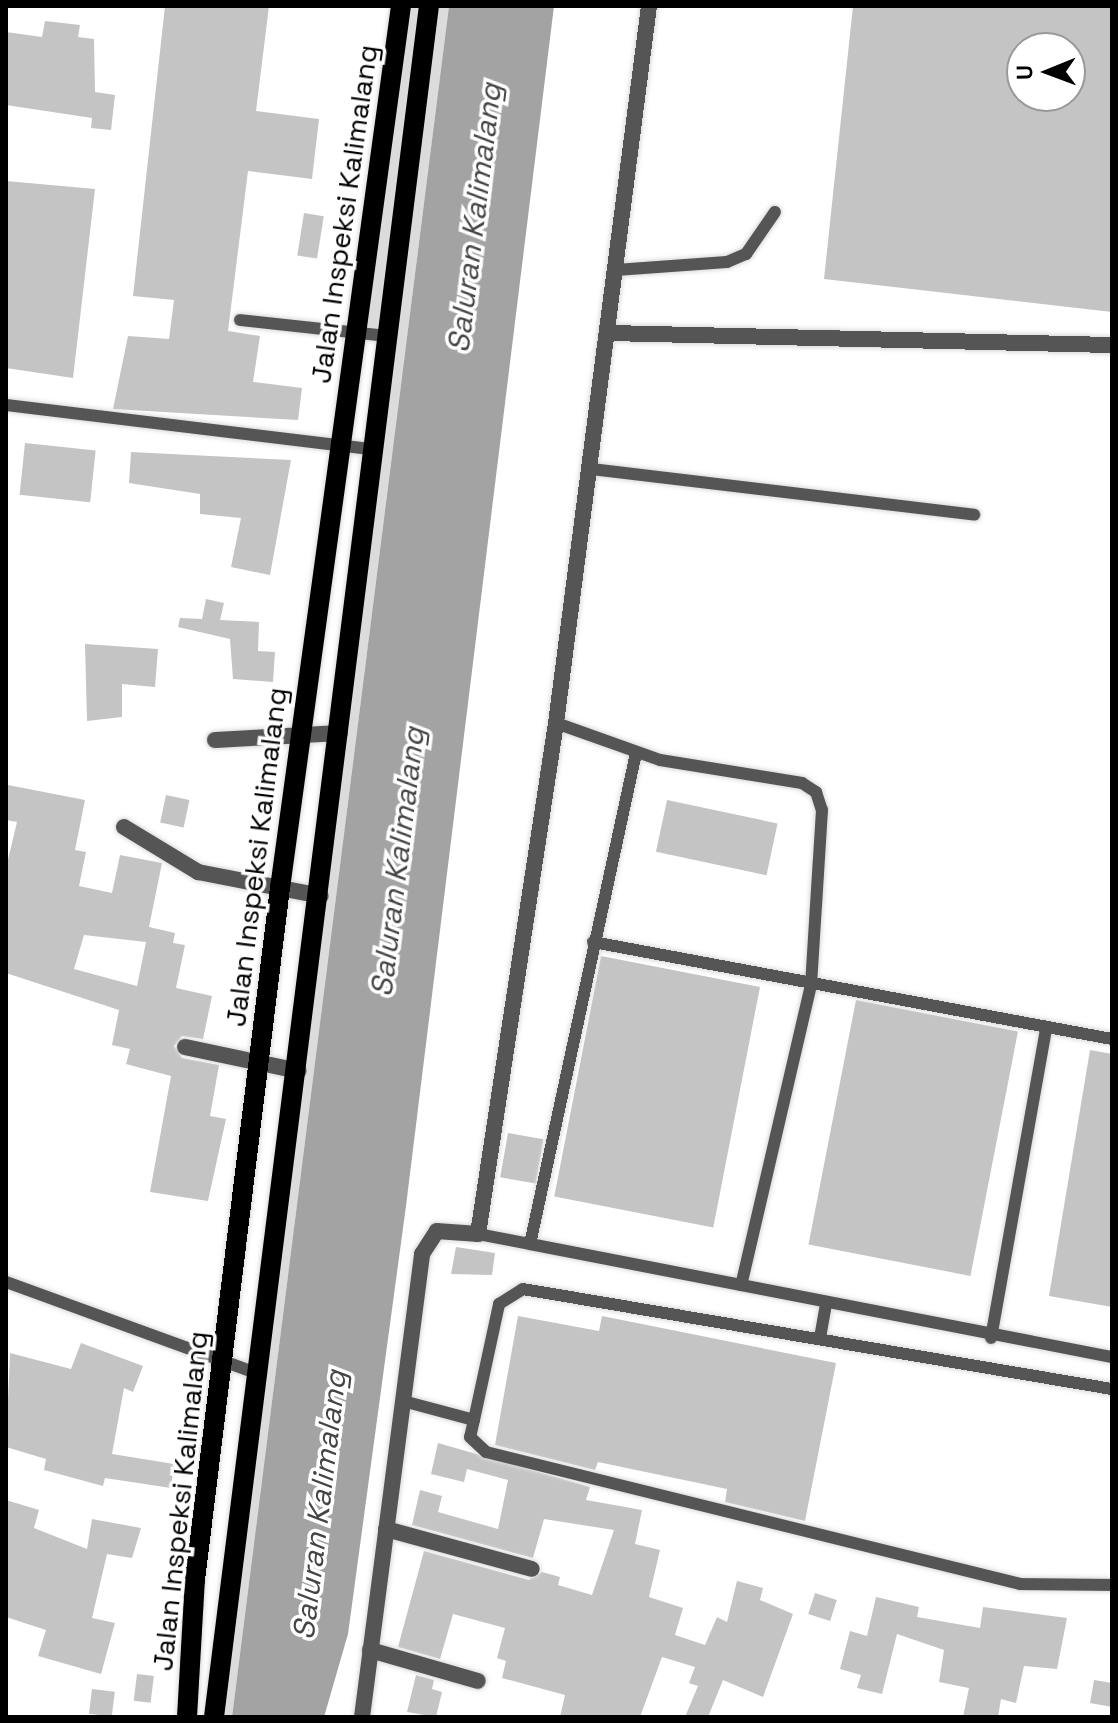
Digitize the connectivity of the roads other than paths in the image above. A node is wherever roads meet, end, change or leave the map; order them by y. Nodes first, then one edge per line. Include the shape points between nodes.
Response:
1 (401, 6) edge
2 (429, 6) edge
3 (649, 6) edge
4 (775, 212) dead end
5 (616, 270) junction
6 (240, 320) dead end
7 (609, 333) junction
8 (357, 336) junction
9 (388, 336) junction
10 (1112, 345) edge
11 (6, 405) edge
12 (338, 445) junction
13 (376, 450) junction
14 (591, 469) junction
15 (974, 515) dead end
16 (556, 723) junction
17 (300, 733) junction
18 (340, 733) junction
19 (215, 740) dead end
20 (636, 753) junction
21 (124, 827) dead end
22 (280, 888) junction
23 (321, 896) junction
24 (593, 942) junction
25 (811, 985) junction
26 (1046, 1028) junction
27 (1112, 1039) edge
28 (185, 1047) dead end
29 (259, 1066) junction
30 (299, 1071) junction
31 (478, 1234) junction
32 (530, 1244) junction
33 (6, 1282) edge
34 (741, 1285) junction
35 (826, 1303) junction
36 (820, 1338) junction
37 (991, 1338) junction
38 (1112, 1357) edge
39 (221, 1362) junction
40 (261, 1375) junction
41 (1112, 1389) edge
42 (403, 1401) junction
43 (474, 1420) junction
44 (386, 1529) junction
45 (532, 1569) dead end
46 (195, 1580) junction
47 (230, 1584) junction
48 (1112, 1585) edge
49 (370, 1650) junction
50 (478, 1681) dead end
51 (212, 1716) edge
52 (187, 1717) edge
53 (362, 1717) edge

1 - 8 main road, Jalan Inspeksi Kalimalang
2 - 9 main road, Jalan Inspeksi Kalimalang
3 - 5 street
4 - 5 lane via 746,254 727,262
5 - 7 street
6 - 8 lane
7 - 10 street
7 - 14 street
8 - 9 lane
8 - 12 main road, Jalan Inspeksi Kalimalang
9 - 13 main road, Jalan Inspeksi Kalimalang
11 - 12 lane
12 - 13 lane
12 - 17 main road, Jalan Inspeksi Kalimalang
13 - 18 main road, Jalan Inspeksi Kalimalang
14 - 15 lane
14 - 16 street
16 - 20 lane
16 - 31 street
17 - 18 street
17 - 19 street
17 - 22 main road, Jalan Inspeksi Kalimalang
18 - 23 main road, Jalan Inspeksi Kalimalang
20 - 24 lane
20 - 25 lane via 786,778 816,792 822,810
21 - 22 street via 176,865
22 - 23 street
22 - 29 main road, Jalan Inspeksi Kalimalang
23 - 30 main road, Jalan Inspeksi Kalimalang
24 - 25 lane
24 - 32 lane
25 - 26 lane
25 - 34 lane
26 - 27 lane
26 - 37 lane
28 - 29 street
29 - 30 street
29 - 39 main road, Jalan Inspeksi Kalimalang
30 - 40 main road, Jalan Inspeksi Kalimalang
31 - 32 lane
31 - 42 street via 449,1229 428,1240
32 - 34 lane
33 - 39 lane
34 - 35 lane
35 - 36 lane
35 - 37 lane
36 - 41 lane
36 - 43 lane via 523,1289 499,1304
37 - 38 lane
39 - 40 lane
39 - 46 main road, Jalan Inspeksi Kalimalang
40 - 47 main road, Jalan Inspeksi Kalimalang
42 - 43 lane
42 - 44 street
43 - 48 lane via 470,1437 486,1452 1020,1584
44 - 45 street
44 - 49 street
46 - 47 main road
46 - 52 main road, Jalan Inspeksi Kalimalang
47 - 51 main road, Jalan Inspeksi Kalimalang
49 - 50 street
49 - 53 street

